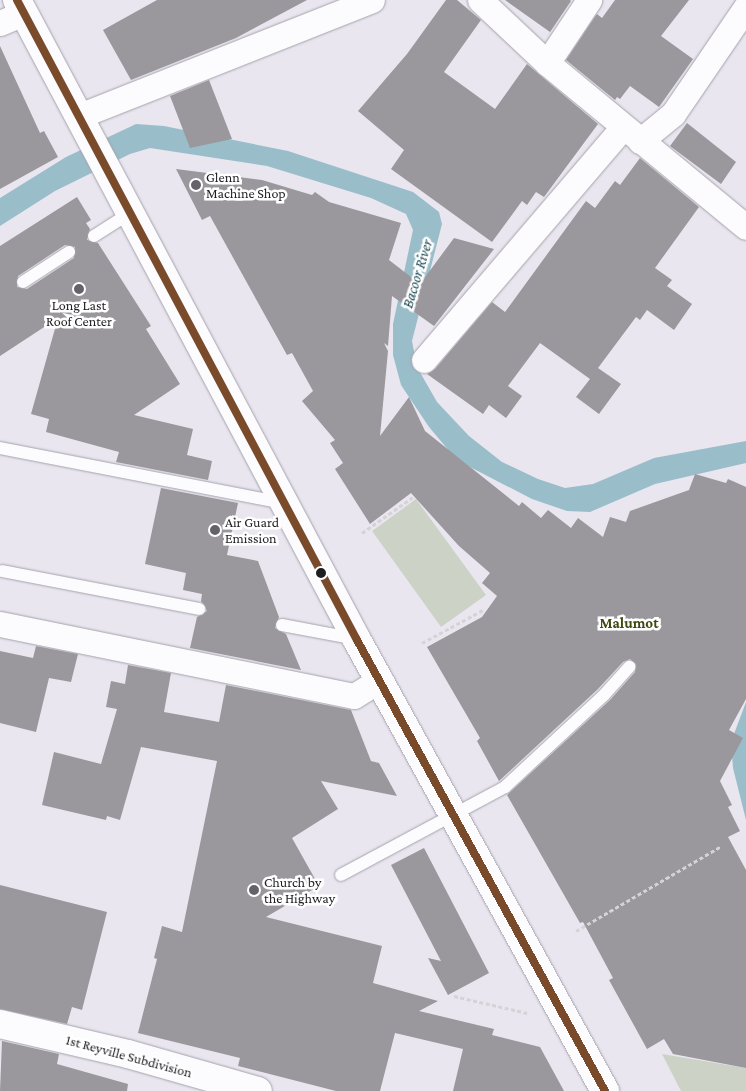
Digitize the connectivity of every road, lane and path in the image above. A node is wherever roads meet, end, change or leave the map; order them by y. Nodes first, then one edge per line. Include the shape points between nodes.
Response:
1 (372, 0) edge
2 (480, 0) edge
3 (589, 0) edge
4 (746, 7) edge
5 (14, 12) edge
6 (547, 63) junction
7 (78, 116) junction
8 (631, 134) junction
9 (130, 213) junction
10 (746, 227) edge
11 (94, 236) dead end
12 (69, 252) dead end
13 (23, 282) dead end
14 (424, 360) dead end
15 (0, 448) edge
16 (413, 496) dead end
17 (285, 503) junction
18 (362, 533) dead end
19 (2, 571) dead end
20 (199, 609) dead end
21 (484, 610) dead end
22 (0, 624) edge
23 (282, 625) dead end
24 (357, 640) junction
25 (422, 644) dead end
26 (629, 667) dead end
27 (380, 680) junction
28 (455, 814) junction
29 (720, 847) dead end
30 (341, 875) dead end
31 (576, 930) dead end
32 (454, 996) dead end
33 (527, 1013) dead end
34 (0, 1024) edge
35 (258, 1091) edge
36 (605, 1091) edge

1 - 7 street
2 - 6 street
3 - 6 street
4 - 8 street via 673,114
5 - 7 main road
6 - 8 street
7 - 9 main road
8 - 10 street
8 - 14 street
9 - 11 lane
9 - 17 main road
12 - 13 lane
15 - 17 lane
16 - 18 path
17 - 24 main road
19 - 20 lane
21 - 25 path
22 - 27 street via 354,696
23 - 24 lane
24 - 27 main road
26 - 28 lane via 604,695 505,787
27 - 28 main road
28 - 30 lane
28 - 36 main road
29 - 31 path
32 - 33 path
34 - 35 main road, 1st Reyville Subdivision via 128,1054

